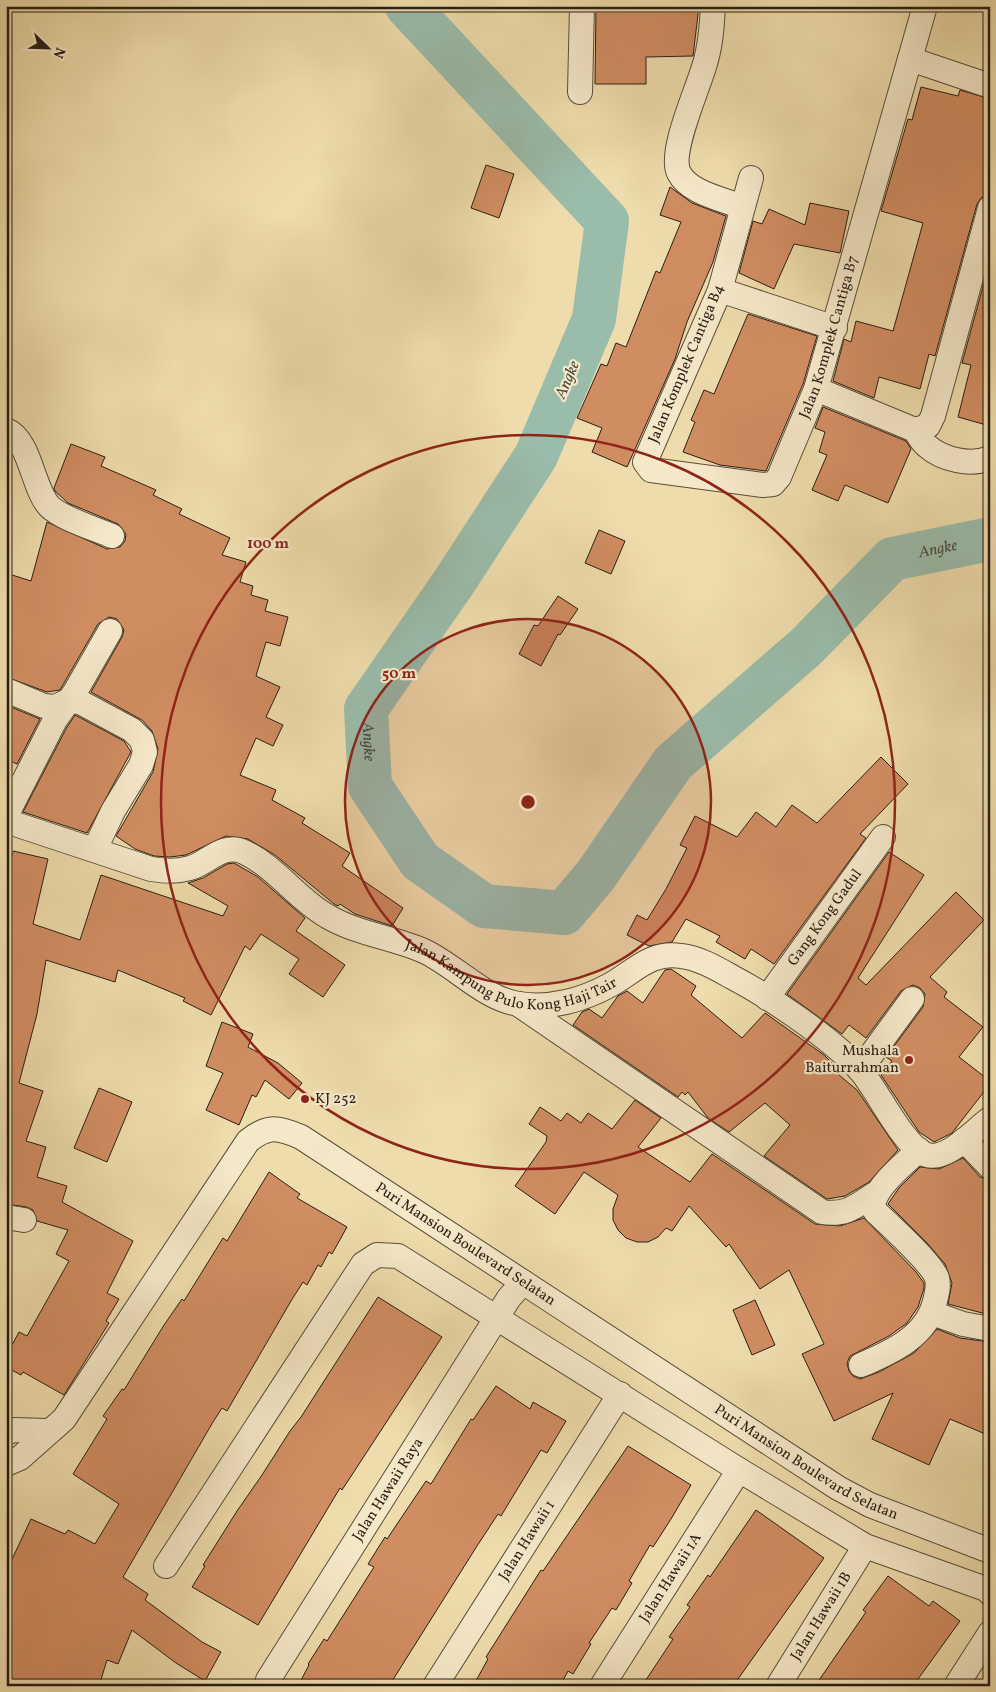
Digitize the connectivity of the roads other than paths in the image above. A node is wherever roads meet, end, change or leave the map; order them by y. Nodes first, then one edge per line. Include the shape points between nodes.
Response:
1 (582, 6) edge
2 (713, 6) edge
3 (925, 6) edge
4 (910, 59) junction
5 (990, 86) edge
6 (580, 92) dead end
7 (751, 178) dead end
8 (742, 206) junction
9 (990, 208) edge
10 (720, 290) junction
11 (835, 328) junction
12 (816, 389) junction
13 (6, 430) edge
14 (915, 430) junction
15 (990, 458) edge
16 (645, 462) joint
17 (112, 536) dead end
18 (110, 631) dead end
19 (6, 690) edge
20 (68, 702) junction
21 (6, 816) edge
22 (6, 821) edge
23 (883, 837) dead end
24 (95, 849) junction
25 (767, 998) junction
26 (912, 999) dead end
27 (518, 1004) junction
28 (860, 1070) junction
29 (990, 1119) edge
30 (964, 1140) junction
31 (918, 1150) junction
32 (990, 1167) edge
33 (875, 1194) junction
34 (510, 1299) junction
35 (932, 1313) junction
36 (990, 1330) edge
37 (861, 1365) dead end
38 (620, 1394) junction
39 (48, 1431) junction
40 (6, 1433) edge
41 (6, 1464) edge
42 (739, 1470) junction
43 (865, 1546) junction
44 (990, 1551) edge
45 (166, 1566) dead end
46 (990, 1593) edge
47 (990, 1633) edge
48 (268, 1680) dead end
49 (435, 1686) edge
50 (602, 1686) edge
51 (778, 1686) edge
52 (956, 1686) edge

1 - 6 street
2 - 8 street via 707,57 678,142 675,161 687,183
3 - 4 street, Jalan Komplek Cantiga B7
4 - 5 street
4 - 11 street, Jalan Komplek Cantiga B7
7 - 8 street, Jalan Komplek Cantiga B4
8 - 10 street, Jalan Komplek Cantiga B4
9 - 14 street via 933,416 928,426
10 - 11 street
10 - 16 street, Jalan Komplek Cantiga B4
11 - 12 street, Jalan Komplek Cantiga B7
12 - 14 street
12 - 16 street, Jalan Komplek Cantiga B7 via 779,477 773,484 651,470
13 - 17 street via 21,444 43,496 54,511
14 - 15 street via 926,446 952,459 978,462
18 - 20 street
19 - 20 street via 44,706 55,707
20 - 21 street via 55,720
20 - 24 street via 80,702 132,730 142,740 145,752 142,766 113,811
22 - 24 street, Jalan Kampung Pulo Kong Haji Tair
23 - 25 street, Gang Kong Gadul
24 - 27 street, Jalan Kampung Pulo Kong Haji Tair via 151,869 173,872 192,867 223,850 242,851 266,866 326,916 354,930 426,952 493,995
25 - 27 street, Jalan Kampung Pulo Kong Haji Tair via 717,970 680,955 660,956 642,962 612,984 588,996 552,1005
25 - 28 street, Jalan Kampung Pulo Kong Haji Tair via 836,1048
26 - 28 street
27 - 33 street via 822,1212 837,1215
28 - 31 street, Jalan Kampung Pulo Kong Haji Tair
29 - 30 street
30 - 31 street via 938,1156
30 - 32 street
31 - 33 street
33 - 35 street via 873,1208 936,1277 938,1290
34 - 38 street
34 - 39 street, Puri Mansion Boulevard Selatan via 301,1137 283,1129 262,1130 248,1141 64,1419
34 - 44 street, Puri Mansion Boulevard Selatan via 870,1505
34 - 45 street via 398,1256 377,1254 363,1264
34 - 48 street, Jalan Hawaii Raya
35 - 36 street
35 - 37 street via 920,1331 889,1353
38 - 42 street
38 - 49 street, Jalan Hawaii 1
39 - 40 street via 13,1430
39 - 41 street, Puri Mansion Boulevard Selatan via 20,1458
42 - 43 street
42 - 50 street, Jalan Hawaii 1A
43 - 46 street
43 - 51 street, Jalan Hawaii 1B
47 - 52 street

